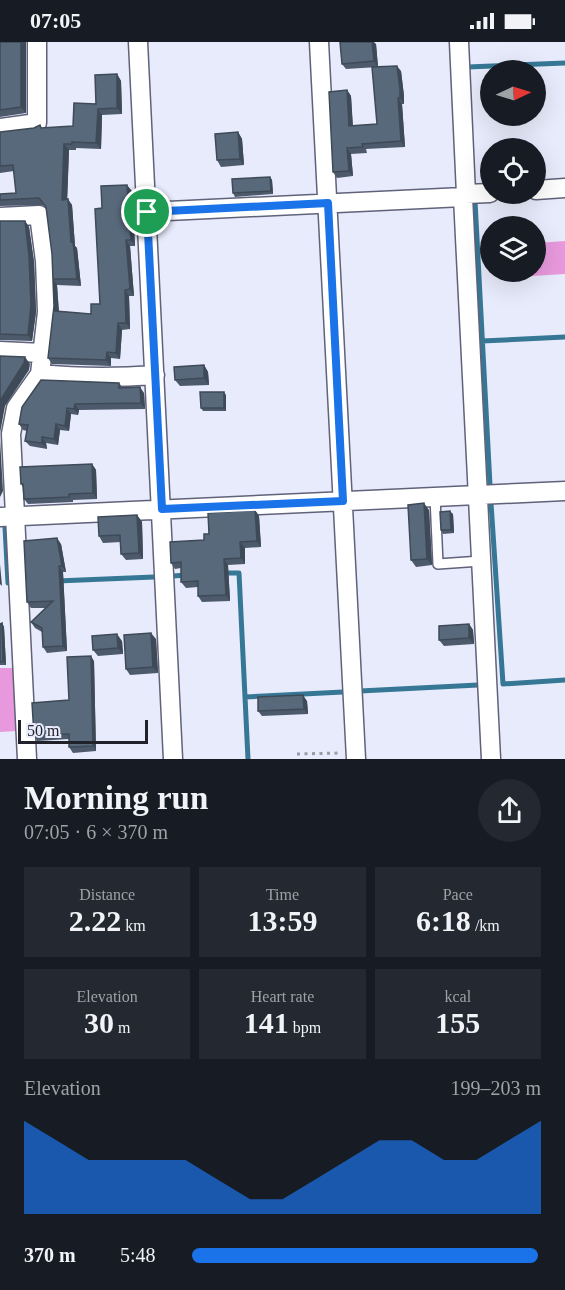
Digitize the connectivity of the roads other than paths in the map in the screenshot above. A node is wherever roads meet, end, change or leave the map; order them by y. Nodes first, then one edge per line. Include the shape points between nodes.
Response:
1 (38, 42) edge
2 (138, 42) edge
3 (320, 42) edge
4 (459, 42) edge
5 (0, 128) edge
6 (565, 188) edge
7 (546, 189) edge
8 (480, 194) edge
9 (465, 196) junction
10 (328, 203) junction
11 (147, 212) junction
12 (0, 217) edge
13 (0, 351) edge
14 (42, 353) junction
15 (40, 374) junction
16 (155, 375) junction
17 (5, 433) edge
18 (565, 491) edge
19 (478, 495) junction
20 (435, 497) junction
21 (343, 501) junction
22 (162, 509) junction
23 (7, 517) edge
24 (481, 561) junction
25 (356, 756) edge
26 (27, 759) edge
27 (173, 759) edge
28 (491, 759) edge

1 - 5 street via 37,123
2 - 11 street
3 - 10 street
4 - 9 street
6 - 7 street
8 - 9 street
9 - 10 street
9 - 19 street
10 - 11 street
10 - 21 street
11 - 16 street
12 - 14 street via 39,215 46,302
13 - 14 street
14 - 15 street
15 - 16 street via 80,378
15 - 17 street via 16,408
16 - 22 street
17 - 23 street
18 - 19 street
19 - 20 street
19 - 24 street
20 - 21 street
20 - 24 lane via 438,564
21 - 22 street
21 - 25 street
22 - 23 street
22 - 27 street
23 - 26 street
24 - 28 street

